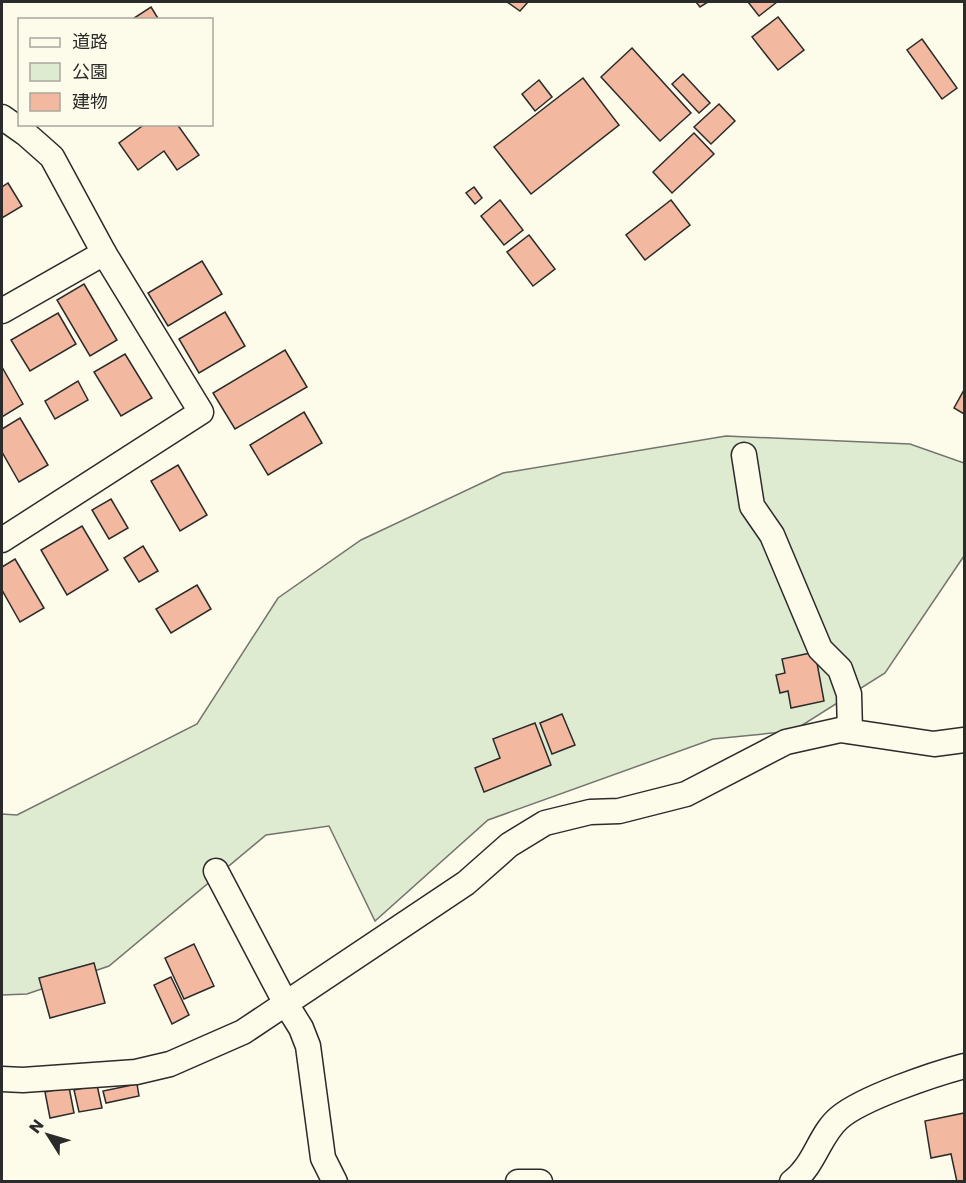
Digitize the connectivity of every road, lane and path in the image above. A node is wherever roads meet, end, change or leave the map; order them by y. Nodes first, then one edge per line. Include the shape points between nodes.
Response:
1 (2, 117) edge
2 (104, 253) junction
3 (2, 311) edge
4 (744, 454) dead end
5 (2, 540) edge
6 (850, 731) junction
7 (964, 741) edge
8 (216, 871) dead end
9 (286, 1004) junction
10 (964, 1066) edge
11 (2, 1079) edge
12 (334, 1182) edge
13 (518, 1182) edge
14 (540, 1182) edge
15 (792, 1182) edge

1 - 2 street via 52,157
2 - 3 street
2 - 5 street via 201,412
4 - 6 street via 752,506 772,535 820,649 840,669 849,694
6 - 7 street via 934,744
6 - 9 street via 786,742 686,794 619,811 590,812 545,823 509,845 466,883
8 - 9 street
9 - 11 street via 243,1032 170,1064 136,1072
9 - 12 street via 308,1046 322,1158
10 - 15 street via 937,1073 840,1118 801,1176
13 - 14 street

